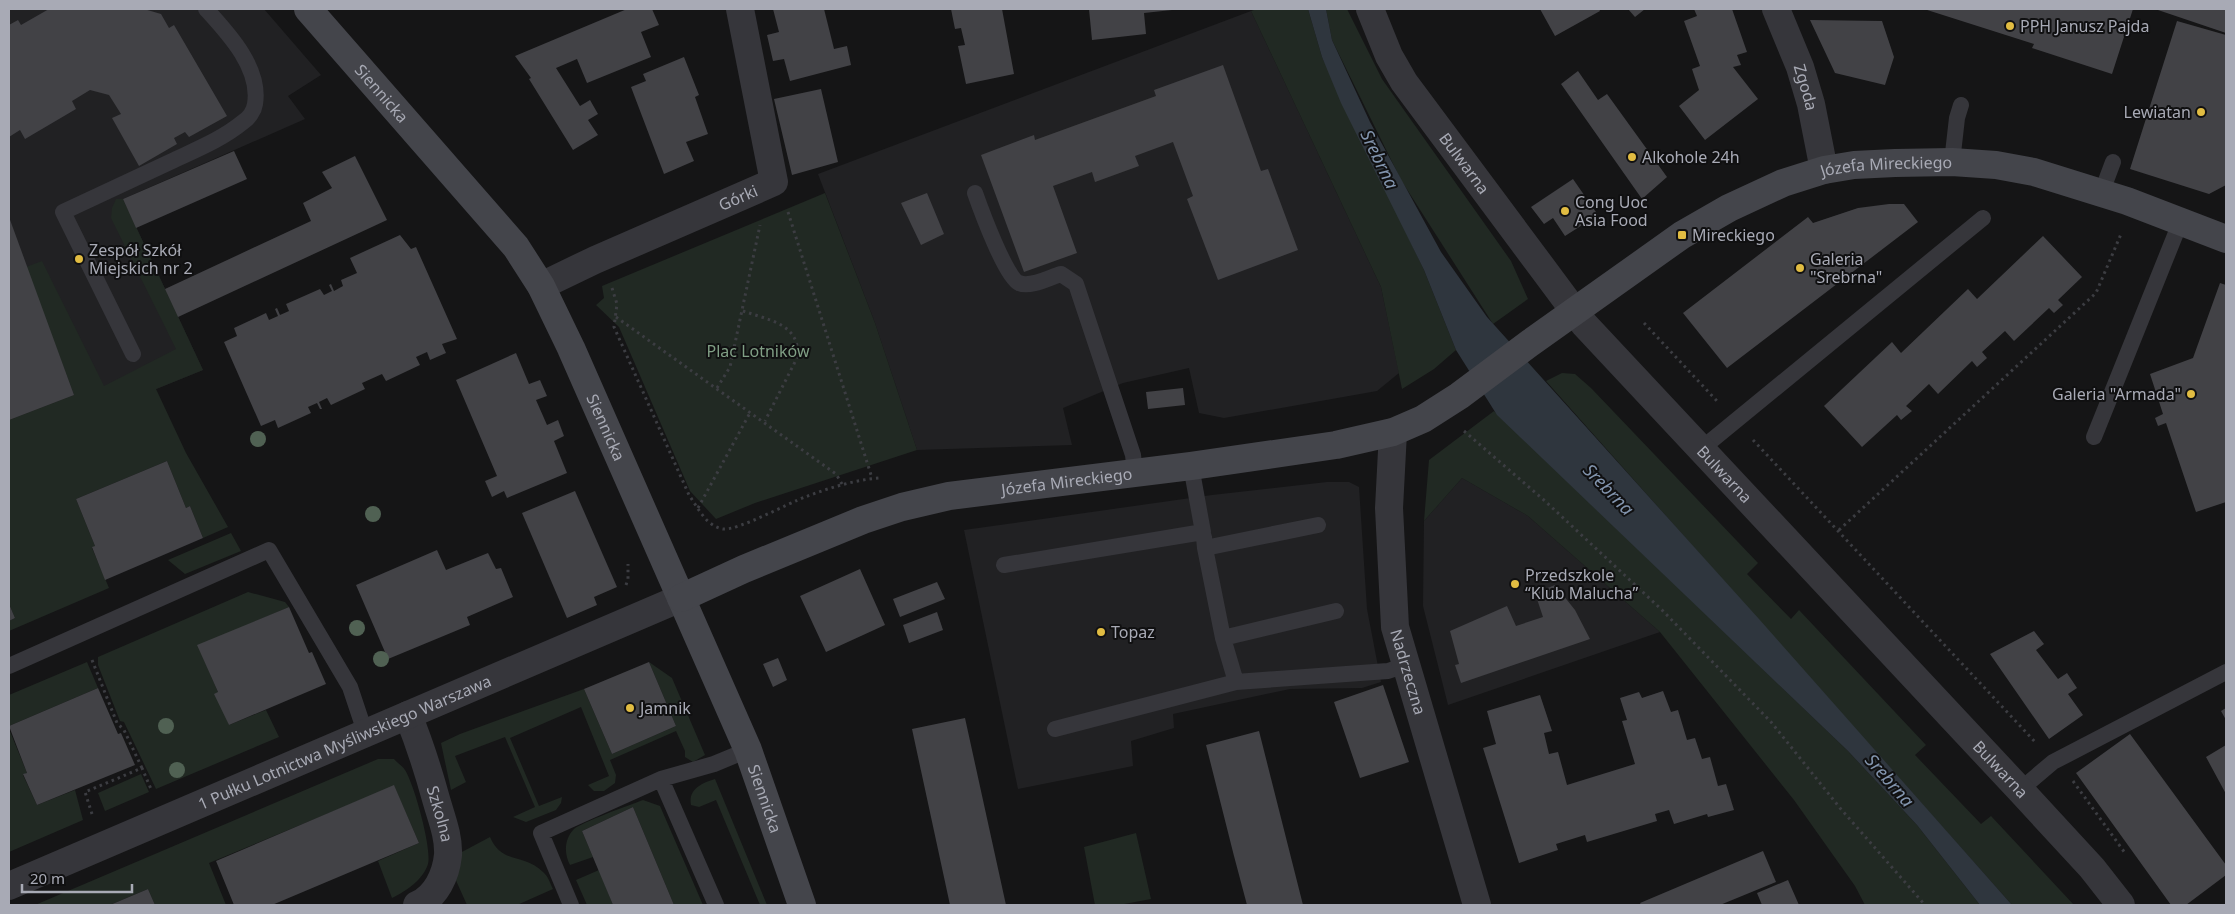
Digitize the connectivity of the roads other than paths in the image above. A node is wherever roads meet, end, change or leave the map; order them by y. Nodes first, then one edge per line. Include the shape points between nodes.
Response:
1 (206, 9) edge
2 (308, 9) edge
3 (740, 9) edge
4 (1370, 9) edge
5 (1776, 9) edge
6 (1961, 105) dead end
7 (1952, 162) junction
8 (2113, 162) dead end
9 (1824, 170) junction
10 (975, 193) dead end
11 (2101, 194) junction
12 (1982, 218) dead end
13 (2180, 222) junction
14 (2226, 239) edge
15 (541, 286) junction
16 (1575, 312) junction
17 (133, 354) dead end
18 (1393, 432) junction
19 (2094, 437) dead end
20 (1700, 450) junction
21 (1192, 466) junction
22 (1135, 472) junction
23 (1318, 525) dead end
24 (1204, 540) junction
25 (1004, 565) dead end
26 (681, 598) junction
27 (1336, 611) dead end
28 (1223, 638) junction
29 (1406, 665) junction
30 (9, 666) edge
31 (2226, 672) edge
32 (1236, 682) junction
33 (408, 715) junction
34 (1055, 729) dead end
35 (365, 732) junction
36 (748, 750) junction
37 (661, 780) junction
38 (2020, 790) junction
39 (9, 886) edge
40 (417, 905) edge
41 (571, 905) edge
42 (716, 905) edge
43 (802, 905) edge
44 (1477, 905) edge
45 (2121, 905) edge

1 - 17 lane via 226,30 244,57 256,91 250,116 212,142 64,212
2 - 15 street, Siennicka via 487,211
3 - 15 street, Górki via 774,182
4 - 16 street, Bulwarna via 1404,82
5 - 9 street, Zgoda via 1800,67
6 - 7 lane
7 - 9 street, Józefa Mireckiego via 1854,165
7 - 11 street, Józefa Mireckiego via 2034,172
8 - 11 lane
9 - 16 street, Józefa Mireckiego via 1784,183 1729,208 1668,245
10 - 22 lane via 1005,267 1015,280 1027,284 1061,274 1076,284
11 - 13 street, Józefa Mireckiego
12 - 20 lane
13 - 14 street, Józefa Mireckiego
13 - 19 lane
15 - 26 street, Siennicka
16 - 18 street, Józefa Mireckiego via 1459,396 1423,419
16 - 20 street, Bulwarna
18 - 21 street, Józefa Mireckiego via 1336,445
18 - 29 street, Nadrzeczna via 1389,508 1395,627
20 - 38 street, Bulwarna
21 - 22 street, Józefa Mireckiego
21 - 24 lane
22 - 26 street, Józefa Mireckiego via 949,496 902,507 744,569
23 - 24 lane
24 - 25 lane
24 - 28 lane
26 - 33 street, 1 Pułku Lotnictwa Myśliwskiego Warszawa
26 - 36 street, Siennicka
27 - 28 lane
28 - 32 lane
29 - 32 lane via 1388,671
29 - 44 street, Nadrzeczna
30 - 35 lane via 268,550 350,687
31 - 38 lane via 2053,762
32 - 34 lane
33 - 35 street, 1 Pułku Lotnictwa Myśliwskiego Warszawa
33 - 40 street, Szkolna via 420,744 446,834 448,855 443,876 434,892
35 - 39 street, 1 Pułku Lotnictwa Myśliwskiego Warszawa
36 - 37 lane
36 - 43 street, Siennicka
37 - 41 lane via 541,833
37 - 42 lane
38 - 45 street, Bulwarna via 2092,868

